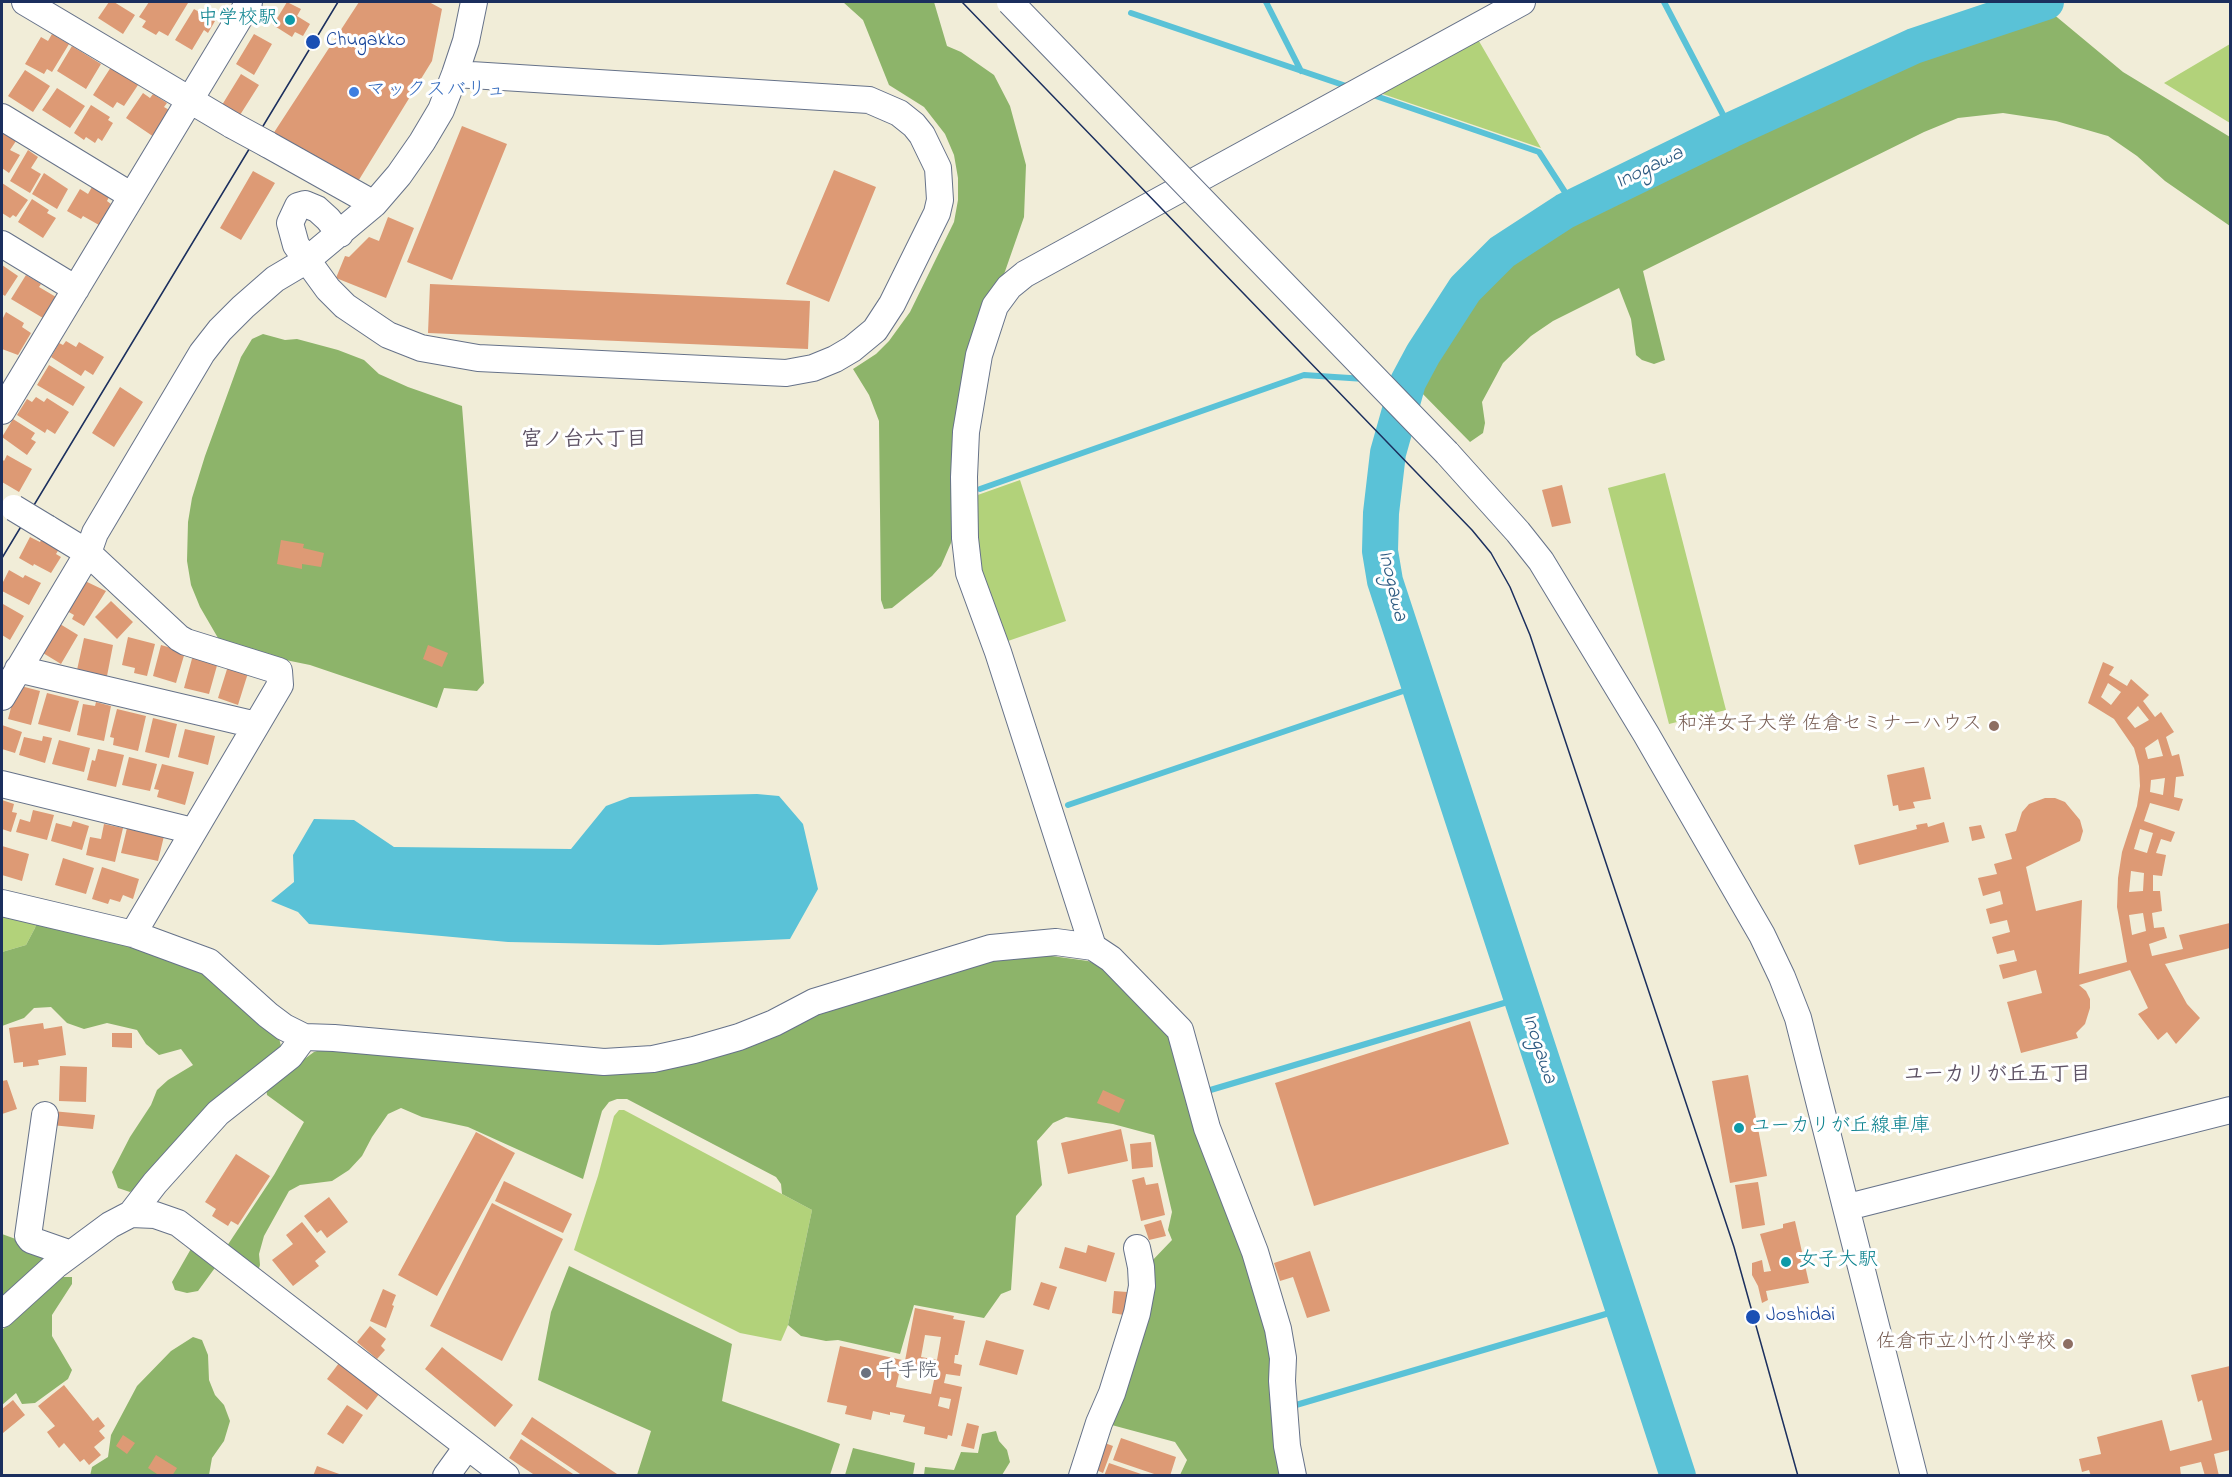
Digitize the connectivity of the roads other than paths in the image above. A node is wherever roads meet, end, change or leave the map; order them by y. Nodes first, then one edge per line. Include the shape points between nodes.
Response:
1 (25, 2) edge
2 (474, 2) edge
3 (1010, 2) edge
4 (1522, 2) edge
5 (242, 4) edge
6 (455, 74) junction
7 (189, 101) junction
8 (2, 117) edge
9 (132, 196) junction
10 (374, 204) junction
11 (340, 234) junction
12 (2, 244) edge
13 (307, 260) junction
14 (76, 289) junction
15 (10, 377) edge
16 (2, 411) edge
17 (8, 504) edge
18 (88, 553) junction
19 (18, 669) junction
20 (2, 697) edge
21 (256, 725) junction
22 (2, 784) edge
23 (193, 831) junction
24 (2, 903) edge
25 (133, 934) junction
26 (1093, 947) junction
27 (304, 1037) junction
28 (2230, 1110) edge
29 (45, 1114) dead end
30 (1848, 1207) junction
31 (131, 1214) junction
32 (1137, 1248) dead end
33 (71, 1254) junction
34 (2, 1314) edge
35 (466, 1447) junction
36 (446, 1476) edge
37 (506, 1476) edge
38 (1082, 1476) edge
39 (1293, 1476) edge
40 (1914, 1476) edge

1 - 7 street
2 - 6 street
3 - 30 street, bridge via 1447,453 1541,561 1762,935 1798,1018
4 - 26 street via 1024,274 995,306 979,355 966,432 965,538 969,573
5 - 7 street
6 - 10 street via 441,110 422,142
6 - 13 street via 869,100 899,113 922,135 938,168 937,213 875,330 835,359 786,373 478,358 422,348 388,335 345,306
7 - 9 street
7 - 10 street, bridge
8 - 9 street
9 - 14 street
10 - 11 street
11 - 13 street
11 - 13 street via 317,209 298,206 290,223 291,233
12 - 14 street
13 - 18 street via 275,279 243,307 202,353 95,533
14 - 15 street
15 - 16 street
17 - 18 street, bridge
18 - 19 street
18 - 21 street via 179,638 279,671 279,685
19 - 20 street
19 - 21 street
21 - 23 street
22 - 23 street
23 - 25 street
24 - 25 street
25 - 27 street via 208,962 268,1015
26 - 27 street via 1056,942 991,948 814,1002 739,1037 653,1059 604,1062
26 - 39 street via 1111,959 1180,1030 1207,1128 1255,1252 1278,1329
27 - 31 street via 290,1056 218,1113
28 - 30 street
29 - 33 street via 28,1236
30 - 40 street
31 - 33 street
31 - 35 street via 155,1215 178,1223
32 - 38 street via 1142,1267 1137,1313
33 - 34 street
35 - 36 street
35 - 37 street

